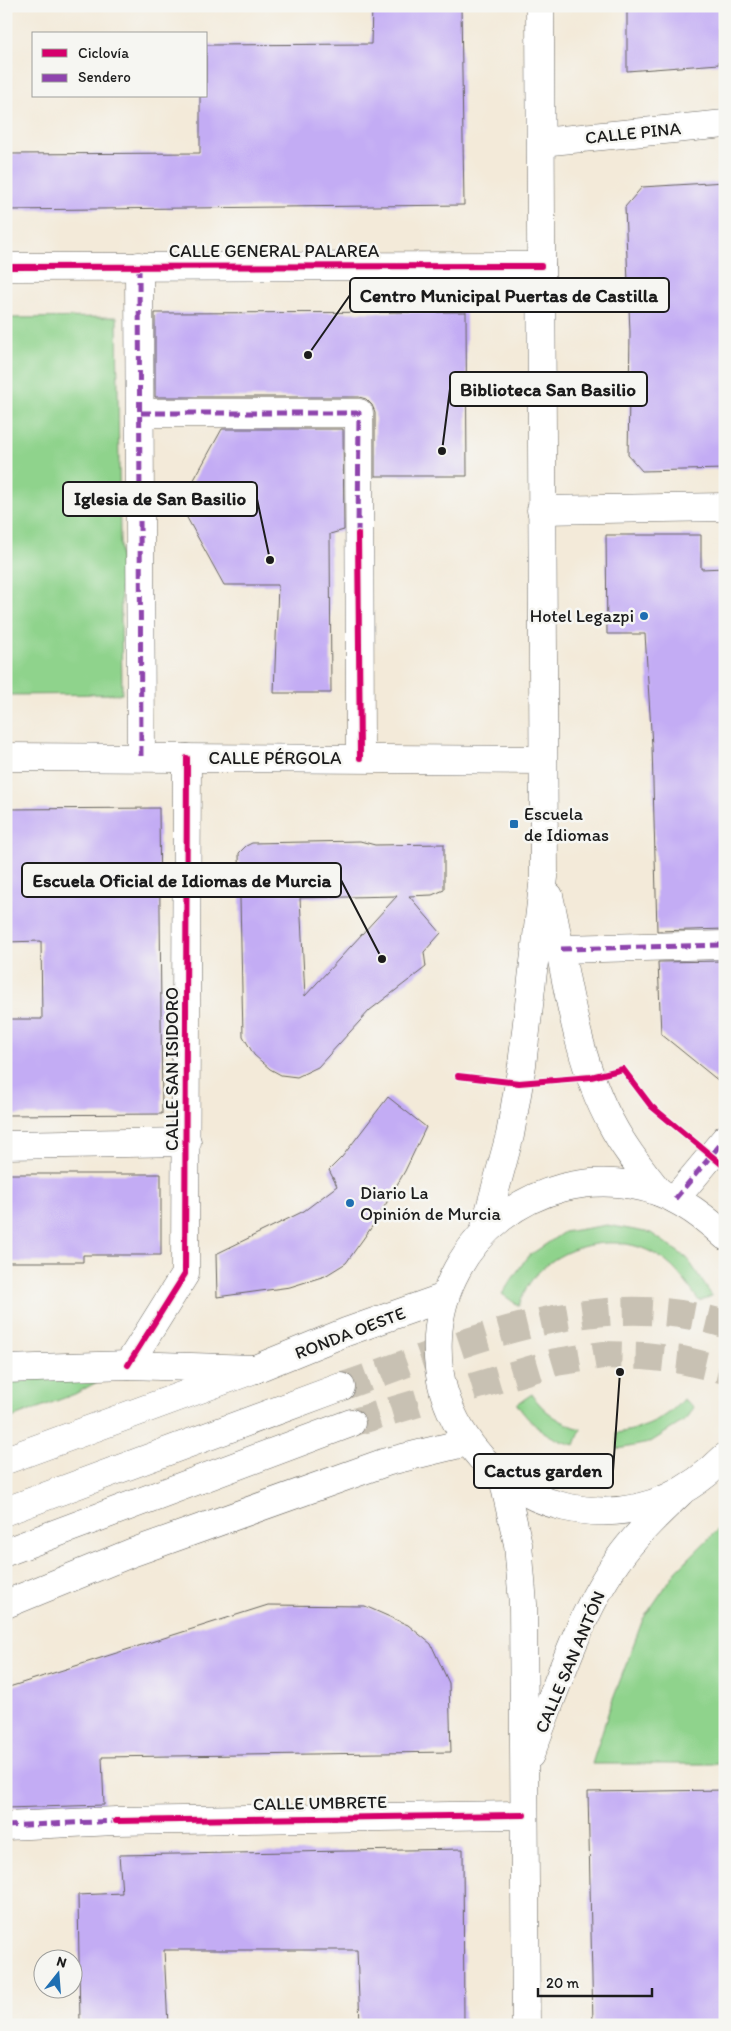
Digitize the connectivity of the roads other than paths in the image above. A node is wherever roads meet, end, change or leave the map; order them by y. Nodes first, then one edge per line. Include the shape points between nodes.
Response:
1 (540, 6) edge
2 (725, 124) edge
3 (541, 142) junction
4 (139, 266) junction
5 (541, 266) junction
6 (6, 267) edge
7 (141, 413) junction
8 (725, 507) edge
9 (541, 510) junction
10 (6, 757) edge
11 (141, 757) junction
12 (187, 758) junction
13 (360, 758) junction
14 (543, 760) junction
15 (544, 878) junction
16 (725, 944) edge
17 (561, 950) junction
18 (725, 1139) edge
19 (187, 1142) junction
20 (6, 1145) edge
21 (667, 1196) junction
22 (484, 1231) junction
23 (725, 1236) edge
24 (445, 1298) junction
25 (128, 1365) junction
26 (6, 1369) edge
27 (255, 1369) junction
28 (342, 1387) tunnel mouth
29 (351, 1423) tunnel mouth
30 (468, 1442) junction
31 (6, 1460) edge
32 (720, 1465) edge
33 (503, 1478) junction
34 (680, 1492) junction
35 (6, 1511) edge
36 (6, 1552) edge
37 (6, 1604) edge
38 (525, 1768) junction
39 (524, 1814) junction
40 (6, 1826) edge
41 (526, 2025) edge

1 - 3 main road
2 - 3 main road, CALLE PINA
3 - 5 main road
4 - 5 main road, CALLE GENERAL PALAREA
4 - 6 main road, CALLE GENERAL PALAREA
4 - 7 main road
5 - 9 main road
7 - 11 main road
7 - 13 main road via 359,413
8 - 9 main road
9 - 14 main road
10 - 11 main road, CALLE PÉRGOLA
11 - 12 main road, CALLE PÉRGOLA
12 - 13 main road, CALLE PÉRGOLA
12 - 19 main road, CALLE SAN ISIDORO
13 - 14 main road, CALLE PÉRGOLA
14 - 15 main road
15 - 17 main road
15 - 22 main road via 522,1065 510,1135
16 - 17 main road
17 - 21 main road via 578,1036 596,1093 611,1124
18 - 21 main road
19 - 20 main road
19 - 25 main road, CALLE SAN ISIDORO via 185,1274
21 - 22 main road via 633,1185 606,1182 562,1187 528,1200
21 - 23 main road via 700,1214
22 - 24 main road via 460,1262
24 - 27 main road, RONDA OESTE via 346,1332
24 - 30 main road via 439,1322 439,1372 452,1413
25 - 26 main road
25 - 27 main road
27 - 31 main road, RONDA OESTE
28 - 35 main road
29 - 36 main road
30 - 33 main road
30 - 37 main road via 386,1462 131,1553
32 - 34 main road
33 - 34 main road via 550,1503 603,1512 656,1503
33 - 38 main road, CALLE SAN ANTÓN via 519,1554
34 - 38 main road, CALLE SAN ANTÓN via 643,1528 590,1606
38 - 39 main road, CALLE SAN ANTÓN
39 - 40 main road, CALLE UMBRETE
39 - 41 main road, CALLE SAN ANTÓN

